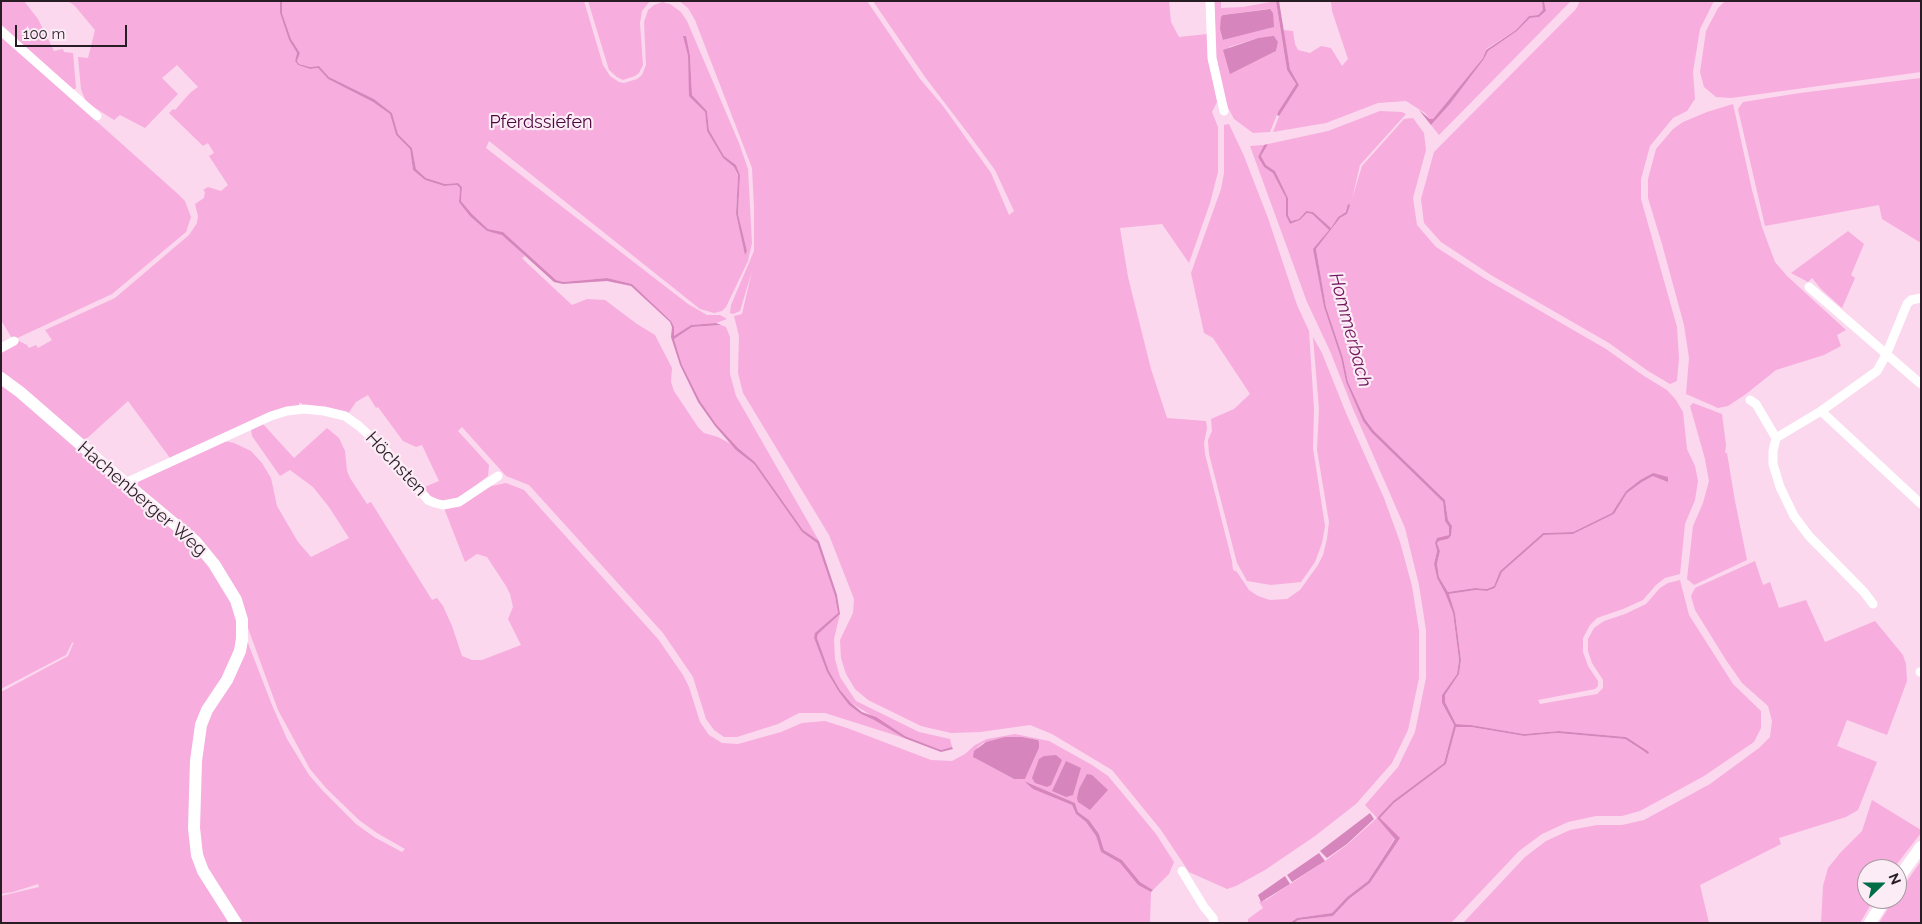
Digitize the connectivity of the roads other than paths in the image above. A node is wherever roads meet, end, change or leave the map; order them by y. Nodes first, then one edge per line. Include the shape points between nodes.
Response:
1 (1210, 1) edge
2 (1, 31) edge
3 (1224, 111) dead end
4 (96, 116) dead end
5 (1809, 287) dead end
6 (1921, 298) edge
7 (14, 341) dead end
8 (1, 348) edge
9 (1886, 355) junction
10 (1, 378) edge
11 (1921, 384) edge
12 (1750, 400) dead end
13 (1821, 411) junction
14 (1776, 438) junction
15 (498, 476) dead end
16 (125, 483) junction
17 (1921, 504) edge
18 (1873, 604) dead end
19 (1921, 847) edge
20 (1907, 866) edge
21 (1182, 871) dead end
22 (1879, 909) edge
23 (236, 923) edge
24 (1214, 923) edge
25 (1870, 923) edge

1 - 3 street via 1212,58
2 - 4 street
5 - 9 street
6 - 9 street via 1907,304
7 - 8 street
9 - 11 street
9 - 13 street via 1877,371
10 - 16 street, Hachenberger Weg
12 - 14 street via 1756,404
13 - 14 street
13 - 17 street
14 - 18 street via 1773,464 1794,516
15 - 16 street, Höchsten via 459,502 435,503 428,500 387,452 357,424 345,416 304,409 271,416
16 - 23 street, Hachenberger Weg via 195,541 214,564 240,610 243,630 240,651 228,680 207,710 201,725 196,752 194,828 197,855 203,871
19 - 20 street
21 - 24 street
22 - 25 street

